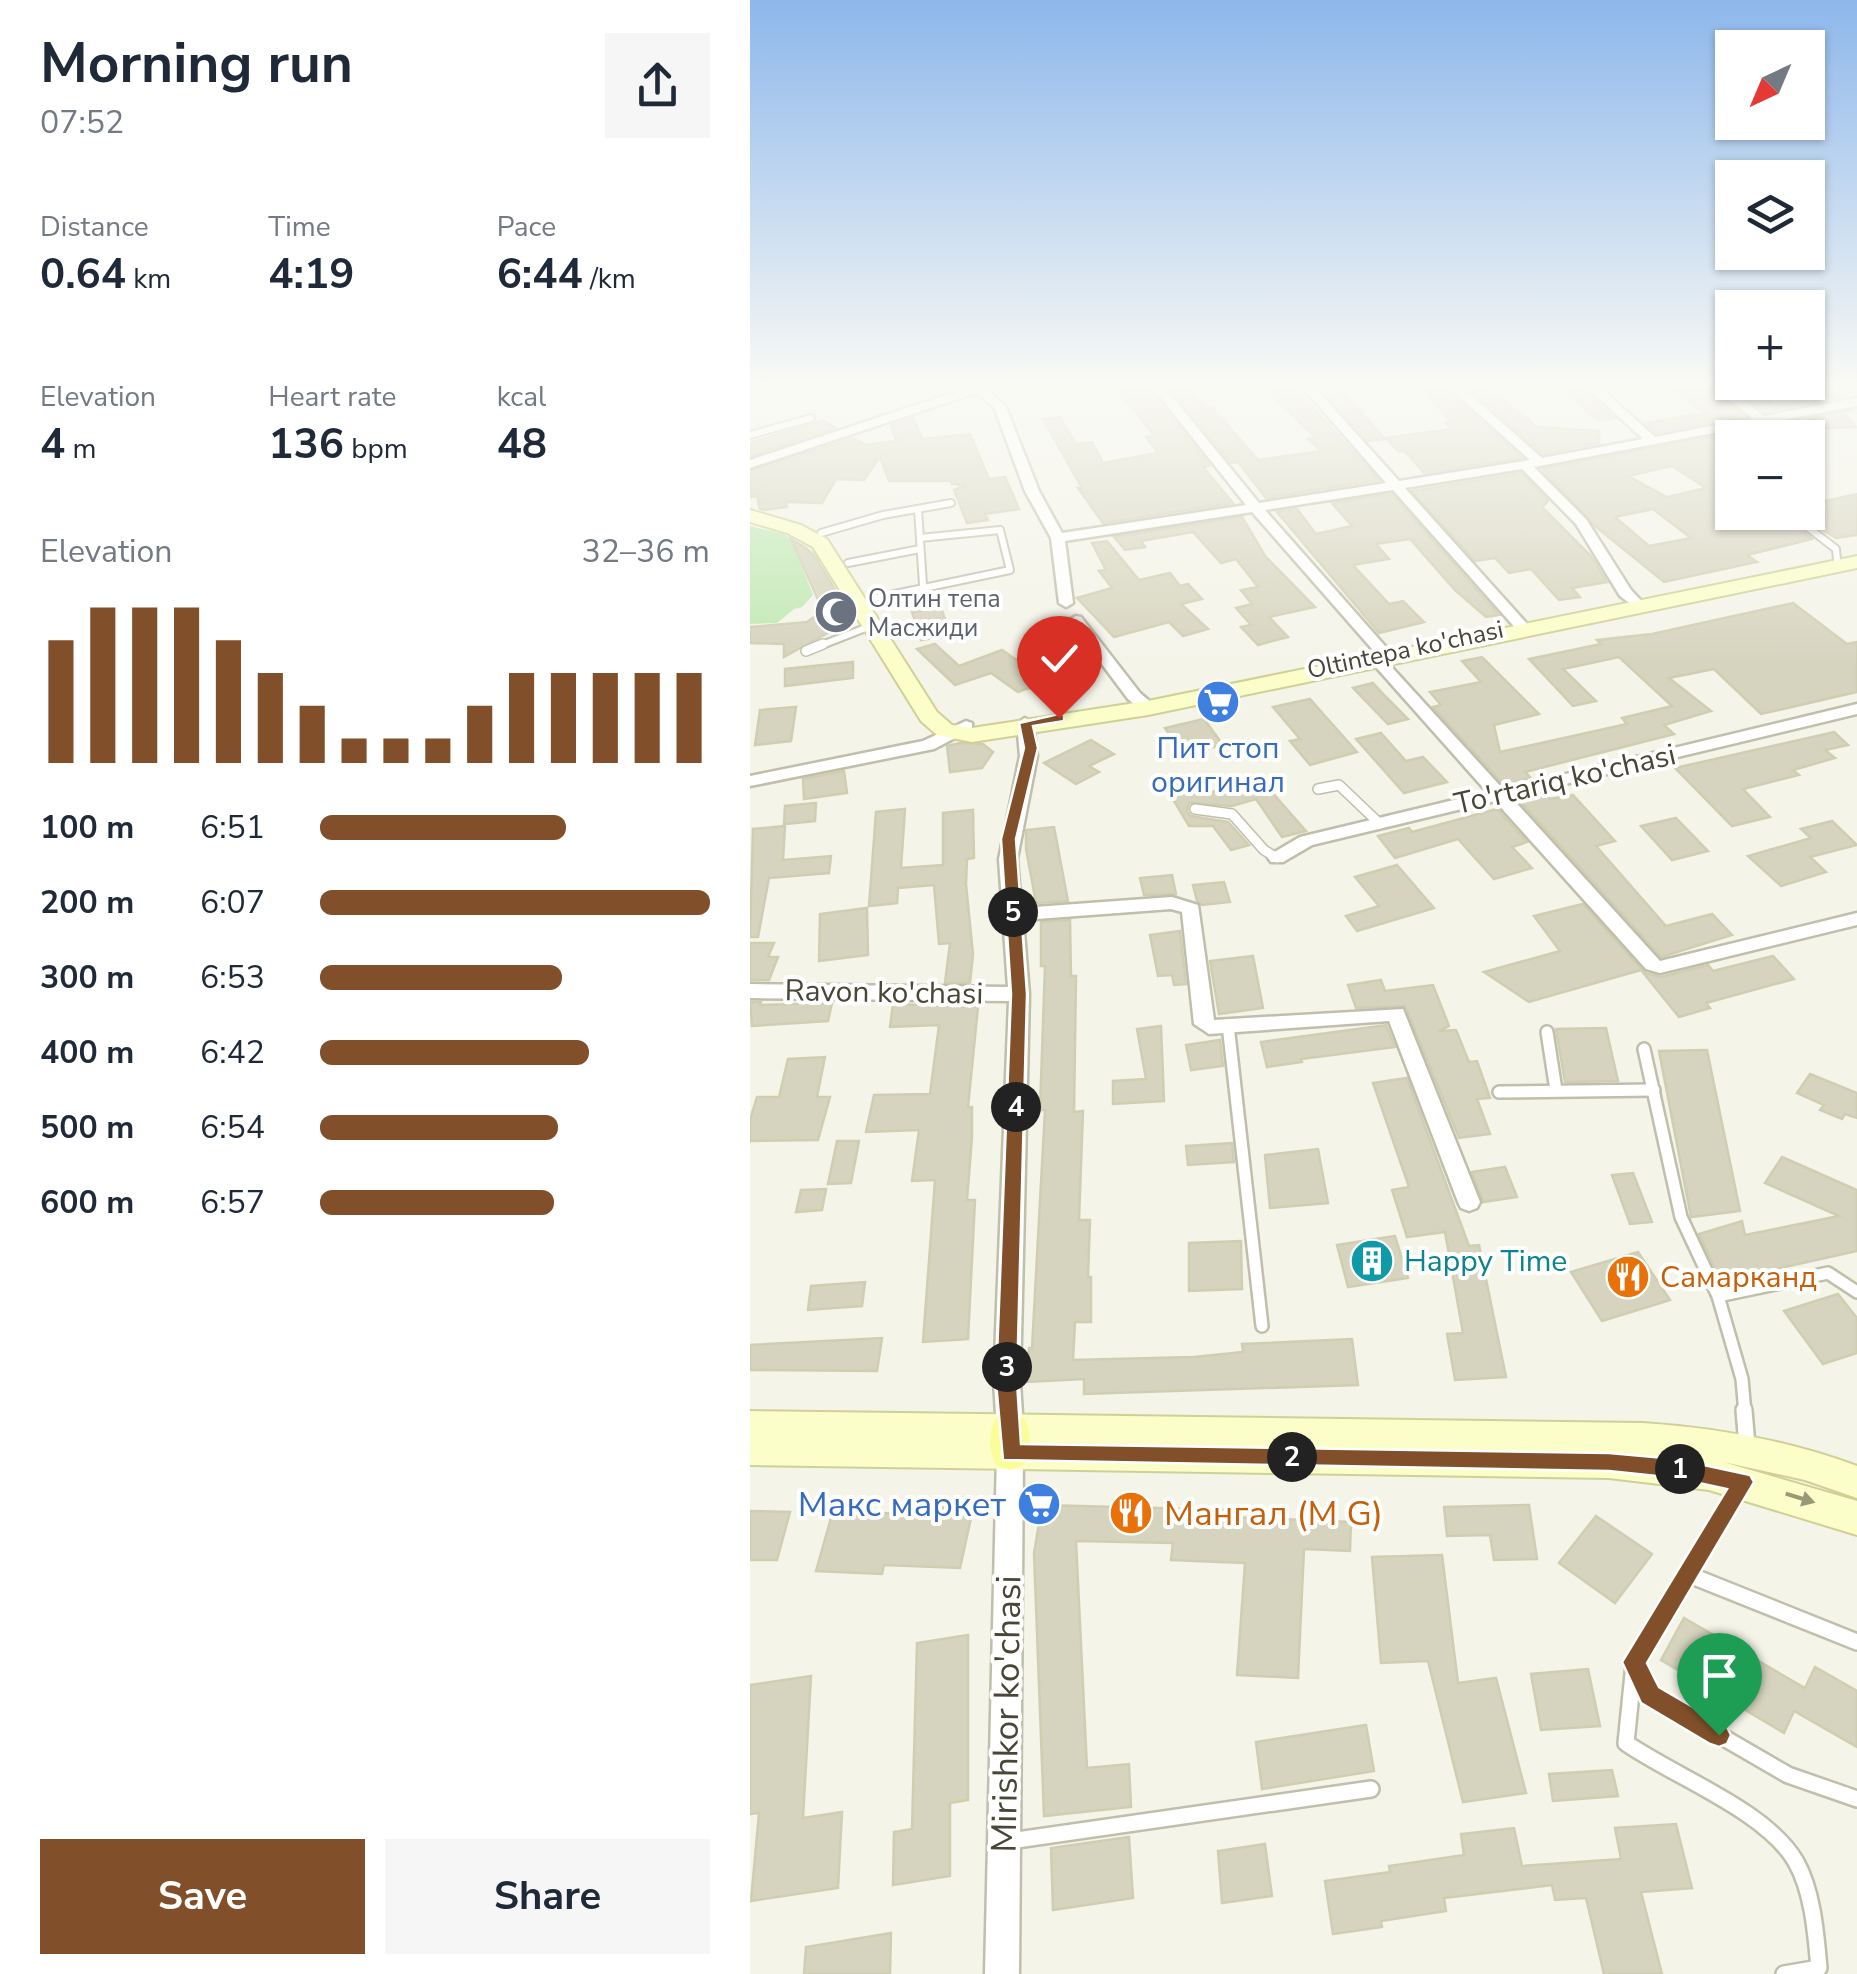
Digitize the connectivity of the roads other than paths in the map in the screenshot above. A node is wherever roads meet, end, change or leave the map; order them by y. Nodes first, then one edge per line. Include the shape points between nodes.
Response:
1 (1028, 481) edge
2 (1234, 481) edge
3 (1393, 481) edge
4 (1421, 481) edge
5 (1546, 481) edge
6 (1396, 485) junction
7 (952, 503) dead end
8 (918, 509) junction
9 (1257, 509) junction
10 (750, 513) edge
11 (1811, 530) edge
12 (822, 533) junction
13 (920, 538) junction
14 (1058, 538) junction
15 (920, 549) junction
16 (1850, 559) edge
17 (848, 562) junction
18 (923, 586) junction
19 (865, 600) junction
20 (1066, 603) dead end
21 (1636, 604) junction
22 (1076, 620) dead end
23 (874, 625) junction
24 (1522, 627) junction
25 (806, 651) dead end
26 (1380, 656) junction
27 (1145, 705) junction
28 (1857, 710) edge
29 (1026, 726) junction
30 (960, 730) junction
31 (750, 782) edge
32 (1318, 789) dead end
33 (1497, 796) junction
34 (1195, 809) dead end
35 (1380, 824) junction
36 (1277, 858) joint
37 (1014, 915) junction
38 (1857, 919) edge
39 (750, 991) edge
40 (1019, 994) junction
41 (1228, 1025) junction
42 (1547, 1032) dead end
43 (1644, 1050) dead end
44 (1556, 1090) junction
45 (1654, 1090) junction
46 (1499, 1092) dead end
47 (1469, 1202) dead end
48 (1857, 1292) edge
49 (1718, 1296) junction
50 (1262, 1326) dead end
51 (750, 1426) edge
52 (1010, 1441) junction
53 (750, 1450) edge
54 (1745, 1466) junction
55 (1857, 1482) edge
56 (1857, 1518) edge
57 (1686, 1574) junction
58 (1857, 1642) edge
59 (1634, 1662) junction
60 (1370, 1789) dead end
61 (1857, 1799) edge
62 (1003, 1842) junction
63 (1002, 1974) edge
64 (1784, 1974) edge

1 - 14 street
2 - 9 street
3 - 6 street
4 - 6 street
5 - 21 street
6 - 9 street
6 - 24 street
7 - 8 lane
8 - 12 lane
8 - 13 lane
9 - 14 street
9 - 26 street
10 - 12 main road via 788,518
10 - 19 main road via 820,543
11 - 16 lane
12 - 17 main road
13 - 15 lane
13 - 18 lane via 1000,530 1010,570
14 - 20 street
15 - 17 lane
15 - 18 lane
16 - 21 main road, Oltintepa ko'chasi
17 - 19 main road
18 - 19 lane
19 - 23 main road
19 - 30 main road
21 - 24 main road, Oltintepa ko'chasi
22 - 27 street
23 - 25 lane
23 - 30 main road via 930,716
24 - 26 main road, Oltintepa ko'chasi
26 - 27 main road, Oltintepa ko'chasi
26 - 33 street
27 - 29 main road, Oltintepa ko'chasi
28 - 33 street, To'rtariq ko'chasi
29 - 30 main road, Oltintepa ko'chasi via 986,734
29 - 37 street, Mirishkor ko'chasi via 1031,748 1008,839
30 - 31 street, Oltintepa ko'chasi via 928,745
32 - 35 lane via 1339,786
33 - 35 street, To'rtariq ko'chasi
33 - 38 street via 1656,966
34 - 36 lane via 1232,814
35 - 36 street, To'rtariq ko'chasi via 1306,841
37 - 40 street, Mirishkor ko'chasi
37 - 41 street via 1172,903 1190,909 1204,1024
39 - 40 street, Ravon ko'chasi
40 - 52 street, Mirishkor ko'chasi
41 - 47 street via 1396,1014
41 - 50 lane
42 - 44 lane
43 - 45 lane
44 - 45 lane
44 - 46 lane
45 - 49 lane via 1681,1217
48 - 49 lane via 1828,1273
49 - 54 lane via 1742,1379
51 - 52 main road
52 - 53 main road
52 - 54 main road
52 - 62 street, Mirishkor ko'chasi
54 - 55 main road via 1808,1464
54 -> 56 main road
54 - 57 lane
57 - 58 lane
57 - 59 lane
59 - 61 lane via 1650,1695 1788,1775
59 - 64 lane via 1626,1743 1766,1830 1796,1862 1819,1968
60 - 62 lane
62 - 63 street, Mirishkor ko'chasi

